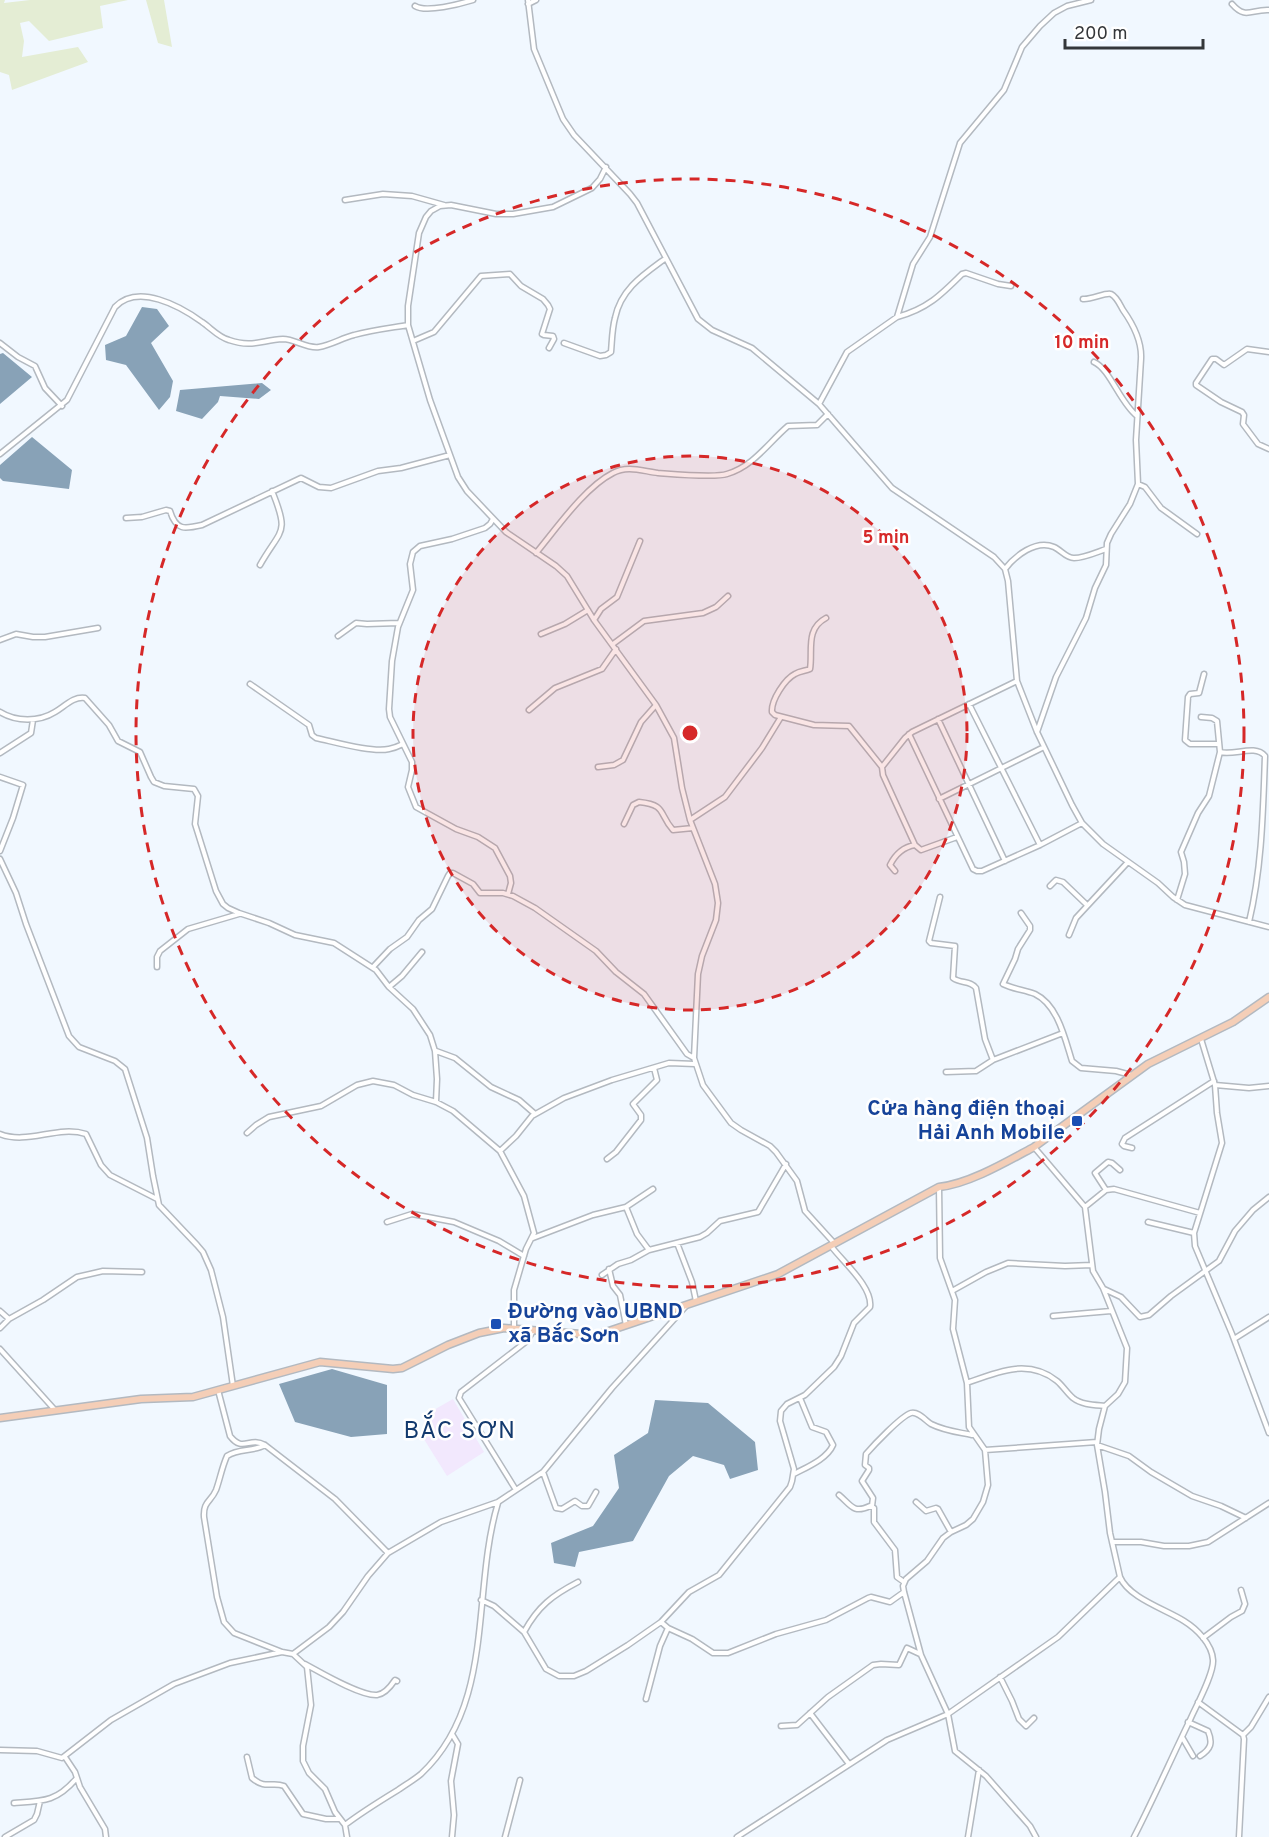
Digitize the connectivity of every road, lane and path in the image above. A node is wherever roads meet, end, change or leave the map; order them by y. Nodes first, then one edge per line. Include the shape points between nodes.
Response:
1 (473, 0) edge
2 (536, 0) edge
3 (1091, 0) edge
4 (528, 2) edge
5 (1232, 4) dead end
6 (415, 6) dead end
7 (1269, 10) edge
8 (606, 167) junction
9 (345, 200) dead end
10 (445, 205) junction
11 (666, 258) junction
12 (1011, 286) dead end
13 (1083, 299) dead end
14 (897, 317) junction
15 (408, 325) junction
16 (413, 341) junction
17 (0, 342) edge
18 (564, 343) dead end
19 (549, 348) dead end
20 (1269, 352) edge
21 (1094, 362) dead end
22 (819, 404) junction
23 (62, 405) junction
24 (828, 414) junction
25 (1138, 416) junction
26 (1269, 449) edge
27 (0, 454) edge
28 (450, 455) junction
29 (1138, 484) junction
30 (272, 491) junction
31 (126, 518) dead end
32 (493, 519) junction
33 (1197, 534) dead end
34 (640, 541) dead end
35 (1106, 549) junction
36 (536, 553) junction
37 (260, 565) dead end
38 (1005, 568) junction
39 (729, 596) dead end
40 (588, 610) junction
41 (826, 618) dead end
42 (594, 620) junction
43 (399, 623) junction
44 (98, 628) dead end
45 (541, 634) dead end
46 (338, 636) dead end
47 (0, 640) edge
48 (613, 644) junction
49 (616, 650) junction
50 (1204, 674) dead end
51 (1017, 681) junction
52 (250, 684) dead end
53 (969, 704) junction
54 (656, 705) junction
55 (529, 710) dead end
56 (0, 712) edge
57 (781, 717) junction
58 (1201, 717) dead end
59 (938, 719) junction
60 (33, 720) junction
61 (1037, 732) junction
62 (909, 734) junction
63 (403, 744) junction
64 (1219, 744) junction
65 (1044, 747) junction
66 (1220, 752) junction
67 (0, 753) edge
68 (598, 767) dead end
69 (882, 767) junction
70 (1002, 768) junction
71 (0, 777) edge
72 (969, 784) junction
73 (939, 799) junction
74 (690, 820) junction
75 (1082, 823) junction
76 (624, 824) dead end
77 (693, 828) junction
78 (957, 837) junction
79 (915, 845) junction
80 (1040, 845) junction
81 (0, 851) edge
82 (0, 859) edge
83 (1005, 861) junction
84 (1128, 862) junction
85 (895, 872) dead end
86 (1050, 886) dead end
87 (508, 894) junction
88 (940, 897) dead end
89 (1177, 900) junction
90 (1088, 905) junction
91 (240, 913) junction
92 (1021, 913) dead end
93 (1249, 922) junction
94 (1269, 927) edge
95 (1069, 935) dead end
96 (422, 952) dead end
97 (157, 967) dead end
98 (373, 967) junction
99 (389, 987) junction
100 (1269, 997) edge
101 (1063, 1033) junction
102 (1201, 1038) junction
103 (435, 1051) junction
104 (993, 1060) junction
105 (695, 1061) junction
106 (654, 1068) junction
107 (946, 1072) dead end
108 (1131, 1075) junction
109 (1214, 1083) junction
110 (1269, 1086) edge
111 (435, 1102) junction
112 (535, 1114) junction
113 (247, 1133) dead end
114 (0, 1134) edge
115 (1034, 1147) junction
116 (1132, 1148) dead end
117 (500, 1151) junction
118 (607, 1159) dead end
119 (786, 1164) junction
120 (1120, 1170) dead end
121 (939, 1187) junction
122 (653, 1189) dead end
123 (1106, 1190) junction
124 (1269, 1197) edge
125 (157, 1199) junction
126 (626, 1207) junction
127 (1085, 1207) junction
128 (1200, 1213) junction
129 (387, 1222) dead end
130 (1148, 1222) dead end
131 (1194, 1233) junction
132 (532, 1238) junction
133 (677, 1243) junction
134 (833, 1245) junction
135 (649, 1250) junction
136 (524, 1256) junction
137 (1092, 1265) junction
138 (609, 1269) junction
139 (1206, 1271) junction
140 (142, 1272) dead end
141 (602, 1275) dead end
142 (1103, 1288) junction
143 (952, 1291) junction
144 (696, 1302) junction
145 (688, 1305) junction
146 (0, 1311) edge
147 (1111, 1311) junction
148 (1053, 1316) dead end
149 (1269, 1317) edge
150 (9, 1319) junction
151 (626, 1325) junction
152 (0, 1328) edge
153 (514, 1328) junction
154 (533, 1329) junction
155 (1234, 1339) junction
156 (0, 1349) edge
157 (967, 1383) junction
158 (233, 1386) junction
159 (218, 1390) junction
160 (800, 1398) junction
161 (1105, 1406) junction
162 (55, 1410) junction
163 (0, 1418) edge
164 (1269, 1433) edge
165 (973, 1435) junction
166 (1097, 1444) junction
167 (265, 1445) junction
168 (985, 1450) junction
169 (543, 1472) junction
170 (794, 1474) junction
171 (516, 1490) junction
172 (596, 1492) dead end
173 (839, 1495) dead end
174 (498, 1502) junction
175 (916, 1502) dead end
176 (1269, 1503) edge
177 (872, 1506) junction
178 (1246, 1518) junction
179 (951, 1532) junction
180 (1112, 1542) junction
181 (388, 1553) junction
182 (1120, 1577) junction
183 (578, 1582) dead end
184 (904, 1582) junction
185 (1241, 1590) dead end
186 (904, 1592) junction
187 (482, 1600) junction
188 (661, 1622) junction
189 (668, 1628) junction
190 (524, 1632) junction
191 (1203, 1638) junction
192 (282, 1652) junction
193 (293, 1654) junction
194 (921, 1655) junction
195 (304, 1663) junction
196 (1000, 1677) junction
197 (397, 1681) dead end
198 (1269, 1697) edge
199 (646, 1699) dead end
200 (1198, 1702) junction
201 (810, 1713) junction
202 (948, 1714) junction
203 (1034, 1718) dead end
204 (1188, 1722) junction
205 (781, 1726) dead end
206 (452, 1734) junction
207 (1243, 1735) junction
208 (1182, 1737) junction
209 (0, 1750) edge
210 (1193, 1756) dead end
211 (1200, 1756) dead end
212 (65, 1757) junction
213 (247, 1757) dead end
214 (849, 1764) junction
215 (979, 1769) junction
216 (77, 1778) junction
217 (520, 1780) dead end
218 (40, 1801) junction
219 (14, 1803) dead end
220 (340, 1818) junction
221 (345, 1825) junction
222 (5, 1837) edge
223 (106, 1837) edge
224 (347, 1837) edge
225 (452, 1837) edge
226 (505, 1837) edge
227 (736, 1837) edge
228 (968, 1837) edge
229 (1036, 1837) edge
230 (1134, 1837) edge
231 (1239, 1837) edge

1 - 6 street via 450,7
2 - 4 street
3 - 14 street via 1061,8 1040,26 1018,53 1001,94 960,143 930,237 913,264
4 - 8 street via 531,41 567,126
5 - 7 street via 1245,14
8 - 10 street via 592,188 546,209 496,214
8 - 11 street via 637,203
9 - 10 street via 383,194 412,196
10 - 15 street via 431,211 422,224
11 - 18 street via 627,290 615,315 611,352 600,356
11 - 22 street via 698,319 712,330 752,348
12 - 14 street via 962,274 935,300
13 - 25 street via 1111,294 1131,319 1142,353
14 - 22 street via 847,352
15 - 16 street
15 - 23 street via 356,334 320,347 285,339 248,344 221,337 172,304 147,297 127,298 115,307 72,393
16 - 19 street via 434,332 481,276 510,274 548,305 542,334 553,336
16 - 28 street
17 - 23 street via 35,366 45,388
20 - 26 street via 1247,349 1224,365 1212,359 1196,386 1242,412 1246,428 1258,444
21 - 25 street via 1103,369 1129,410
22 - 24 street
23 - 27 street
24 - 36 street via 817,425 788,426 753,460 729,474 631,469 613,472 585,495
24 - 38 street via 892,488
25 - 29 street
28 - 30 street via 378,471 331,488 319,488 301,478
28 - 32 street via 462,484
29 - 33 street via 1161,508
29 - 35 street
30 - 31 street via 202,525 185,529 166,510
30 - 37 street via 283,521 276,542
32 - 36 street
32 - 43 street via 485,528 416,548 410,564 413,590
34 - 42 street via 617,597
35 - 38 street via 1072,558 1044,545 1020,554
35 - 61 street via 1106,565 1086,618 1056,677
36 - 40 street via 567,576
38 - 51 street
39 - 48 street via 703,614 644,621
40 - 42 street
40 - 45 street
41 - 57 street via 815,627 810,669 791,676 772,705 772,712
42 - 48 street
43 - 46 street via 356,623
43 - 63 street via 389,709
44 - 47 street via 33,638 16,634
48 - 49 street
49 - 54 street
49 - 55 street via 602,669 555,688
50 - 64 street via 1199,693 1188,697 1185,740
51 - 53 street
51 - 61 street
52 - 63 street via 309,725 316,738 381,750
53 - 59 street
53 - 70 street
54 - 68 street via 641,722 623,760
54 - 74 street via 674,738
56 - 60 street
57 - 69 street via 814,725 849,726
57 - 74 street via 725,797
58 - 64 street via 1217,721
59 - 62 street
59 - 72 street
60 - 67 street via 31,733
60 - 91 street via 76,698 85,698 118,741 140,752 154,782 194,789 198,796 195,825 216,891 223,904
61 - 65 street
62 - 69 street
62 - 73 street
63 - 87 street via 413,765 408,787 416,807 495,848 510,876
64 - 66 street
65 - 70 street
65 - 75 street
66 - 89 street via 1207,799 1181,852 1185,874
66 - 93 street via 1256,750 1265,756 1257,878
69 - 79 street
70 - 72 street
70 - 80 street
71 - 81 street via 23,785
72 - 73 street
72 - 83 street
73 - 78 street
74 - 77 street
75 - 80 street
75 - 84 street
76 - 77 street via 639,801 659,808 673,830
77 - 105 street via 715,884 718,903 698,974
78 - 79 street via 921,850
78 - 83 street via 976,871
79 - 85 street via 894,857 890,865
80 - 83 street
82 - 125 street via 69,1036 79,1047 125,1069 147,1138
84 - 89 street
84 - 90 street
86 - 90 street via 1056,880 1063,882
87 - 98 street via 480,893 473,884 450,873 432,909
87 - 105 street via 536,908 596,951 644,994
88 - 104 street via 929,941 955,946 953,978 976,988
89 - 93 street
90 - 95 street via 1076,918
91 - 97 street via 188,929 160,951
91 - 98 street via 295,935 329,941
92 - 101 street via 1030,930 1003,984 1044,1000
93 - 94 street
96 - 99 street
98 - 99 street
99 - 103 street via 416,1013
100 - 102 street
101 - 104 street
101 - 108 street via 1076,1066
102 - 108 street
102 - 109 street
103 - 111 street
103 - 112 street via 455,1058 491,1087 519,1100
104 - 107 street via 976,1071
105 - 106 street
105 - 119 street via 703,1085 726,1117 773,1149
106 - 112 street via 574,1094
106 - 118 street via 657,1080 633,1104 641,1120
108 - 115 street
109 - 110 street via 1249,1088
109 - 116 street via 1125,1138 1122,1144
109 - 128 street via 1222,1143
111 - 113 street via 388,1083 364,1082 321,1106 269,1117
111 - 117 street via 453,1111
112 - 117 street
114 - 125 street via 10,1138 66,1130 86,1134 110,1175
115 - 121 street via 954,1186
115 - 127 street
117 - 132 street via 524,1196
119 - 133 street via 758,1212 720,1221 704,1236
119 - 134 street via 797,1181 805,1211
120 - 123 street via 1108,1162 1096,1171
121 - 134 street
121 - 143 street via 939,1252
122 - 126 street
123 - 127 street
123 - 128 street via 1120,1190
124 - 139 street via 1235,1231 1222,1257
125 - 158 street via 207,1261 221,1307
126 - 132 street
126 - 135 street via 635,1231
127 - 137 street
128 - 131 street
129 - 136 street via 409,1214 453,1222
130 - 131 street
131 - 139 street
132 - 136 street
133 - 135 street
133 - 144 street
134 - 144 street via 778,1274
134 - 160 street via 860,1279 871,1304 855,1323 834,1367
135 - 138 street
136 - 153 street via 514,1290
137 - 142 street
137 - 143 street via 1008,1263
138 - 141 street
138 - 151 street
139 - 142 street via 1143,1318 1121,1297
139 - 155 street
140 - 150 street via 99,1272 77,1277
142 - 147 street
143 - 157 street via 956,1304 954,1334
144 - 145 street
145 - 151 street
145 - 169 street
146 - 150 street
147 - 148 street
147 - 161 street via 1127,1348 1127,1368 1122,1388
149 - 155 street
150 - 152 street
151 - 154 street via 594,1335
153 - 154 street
153 - 158 street via 478,1333 402,1368 320,1362
154 - 171 street via 527,1341 461,1392 459,1398
155 - 164 street
156 - 162 street
157 - 161 street via 1006,1369 1028,1369 1059,1382 1079,1401
157 - 165 street via 969,1427
158 - 159 street
159 - 162 street via 193,1397
159 - 167 street via 232,1439 240,1444
160 - 170 street via 783,1407 780,1416
160 - 170 street via 811,1425 826,1432 832,1448 820,1460
161 - 166 street
162 - 163 street
165 - 168 street
165 - 177 street via 945,1430 910,1413 866,1454 868,1470 862,1481 873,1498
166 - 168 street
166 - 178 street via 1129,1456 1192,1496
166 - 180 street
167 - 181 street via 335,1499
167 - 192 street via 227,1456 215,1494 203,1508 224,1622 234,1633
168 - 179 street via 988,1485 984,1499 970,1523
169 - 171 street
169 - 172 street via 556,1508 562,1509 575,1501 588,1506
170 - 188 street via 790,1487 719,1575 689,1592
171 - 174 street
173 - 177 street via 856,1510
174 - 181 street via 441,1522
174 - 187 street
175 - 179 street via 926,1511 938,1509
176 - 178 street
177 - 184 street via 874,1522 895,1550 897,1576
178 - 180 street via 1208,1542 1190,1546
179 - 184 street
180 - 182 street
181 - 193 street via 329,1627
182 - 191 street via 1129,1588 1184,1621
182 - 196 street via 1058,1636
183 - 190 street via 551,1597
184 - 186 street
185 - 191 street via 1245,1605 1242,1611
186 - 189 street via 890,1602 868,1598 821,1622 728,1653 713,1653
186 - 194 street
187 - 190 street
187 - 206 street via 473,1677 466,1705
188 - 189 street
188 - 190 street via 586,1671 566,1677 546,1669
189 - 199 street
191 - 200 street via 1214,1660
192 - 193 street
192 - 212 street via 230,1663 174,1683 111,1720
193 - 195 street
194 - 201 street via 907,1648 898,1665 873,1665
194 - 202 street
195 - 197 street via 359,1691 377,1695
195 - 220 street via 311,1700 303,1761 325,1789
196 - 202 street
196 - 203 street via 1019,1719 1026,1726
198 - 207 street
200 - 204 street
200 - 207 street
201 - 205 street via 797,1725
201 - 214 street
202 - 214 street via 886,1740
202 - 215 street via 955,1751
204 - 208 street
204 - 211 street via 1208,1731 1211,1738 1208,1751
206 - 221 street via 420,1775
206 - 225 street via 458,1744 451,1781
207 - 231 street
208 - 210 street
208 - 230 street
209 - 212 street
212 - 216 street
213 - 220 street via 252,1778 264,1785 284,1786 303,1814
214 - 227 street
215 - 228 street
215 - 229 street
216 - 218 street via 63,1792
216 - 223 street via 105,1828
217 - 226 street
218 - 219 street
218 - 222 street via 34,1820
220 - 221 street
221 - 224 street

